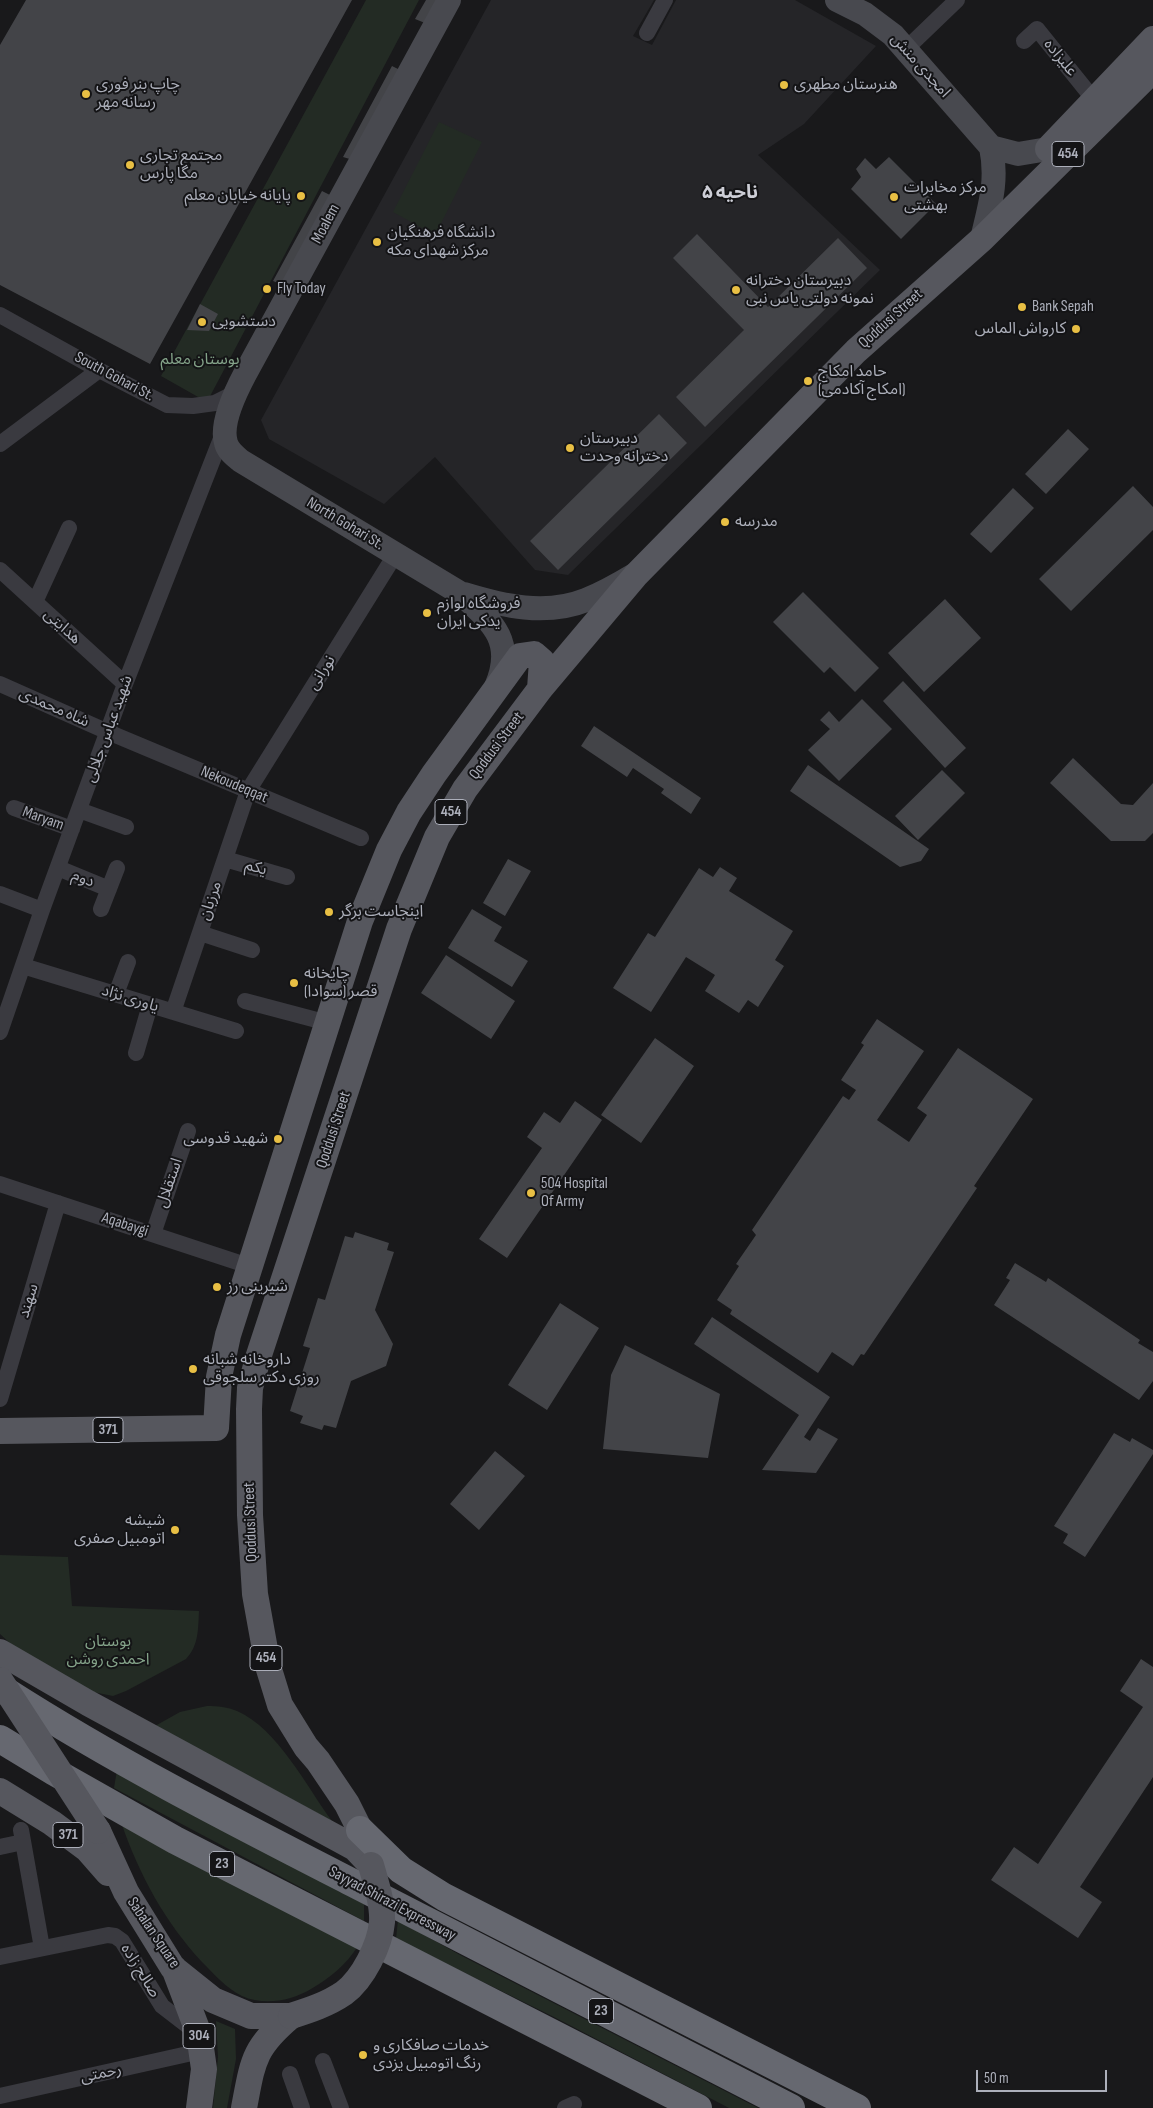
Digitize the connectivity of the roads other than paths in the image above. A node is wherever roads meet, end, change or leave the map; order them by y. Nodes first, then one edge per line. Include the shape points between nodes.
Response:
1 (449, 0) edge
2 (665, 0) edge
3 (837, 0) edge
4 (958, 0) edge
5 (647, 33) dead end
6 (1153, 39) edge
7 (1024, 41) dead end
8 (906, 49) junction
9 (1153, 70) edge
10 (1095, 101) junction
11 (991, 147) junction
12 (1048, 149) joint
13 (982, 239) junction
14 (0, 315) edge
15 (99, 370) junction
16 (235, 393) junction
17 (225, 428) junction
18 (0, 444) edge
19 (231, 453) joint
20 (69, 528) dead end
21 (395, 555) junction
22 (0, 570) edge
23 (636, 575) junction
24 (460, 593) junction
25 (35, 602) junction
26 (0, 684) edge
27 (125, 684) junction
28 (540, 689) junction
29 (493, 694) junction
30 (108, 732) junction
31 (248, 791) junction
32 (14, 808) dead end
33 (79, 810) junction
34 (126, 827) dead end
35 (72, 829) junction
36 (361, 838) dead end
37 (225, 859) junction
38 (58, 868) junction
39 (117, 868) dead end
40 (287, 877) dead end
41 (109, 889) junction
42 (0, 894) edge
43 (101, 909) dead end
44 (42, 910) junction
45 (200, 933) junction
46 (252, 950) dead end
47 (128, 962) dead end
48 (24, 966) junction
49 (116, 994) junction
50 (246, 1000) dead end
51 (150, 1005) junction
52 (174, 1012) junction
53 (328, 1023) junction
54 (0, 1032) edge
55 (236, 1032) dead end
56 (136, 1053) dead end
57 (188, 1131) dead end
58 (0, 1184) edge
59 (58, 1203) junction
60 (153, 1234) junction
61 (249, 1266) junction
62 (0, 1400) edge
63 (216, 1428) joint
64 (0, 1431) edge
65 (0, 1652) edge
66 (0, 1680) edge
67 (0, 1688) edge
68 (0, 1739) edge
69 (306, 1747) joint
70 (0, 1791) edge
71 (360, 1830) junction
72 (0, 1847) edge
73 (371, 1865) junction
74 (126, 1892) junction
75 (42, 1948) junction
76 (0, 1958) edge
77 (173, 1968) junction
78 (292, 2016) junction
79 (200, 2043) junction
80 (322, 2061) dead end
81 (290, 2074) dead end
82 (0, 2096) edge
83 (248, 2100) edge
84 (199, 2108) edge
85 (302, 2108) edge
86 (341, 2108) edge
87 (698, 2108) edge
88 (791, 2108) edge
89 (857, 2108) edge

1 - 16 main road, Moalem
2 - 5 street
3 - 8 main road, امجدی منش via 878,23
4 - 8 street
6 - 10 main road, 454
7 - 10 street, علیزاده via 1037,29
8 - 11 main road, امجدی منش
9 - 13 main road, Qoddusi Street / 454
10 - 12 main road, 454
11 - 12 main road via 1018,154
11 - 13 main road via 995,175
13 - 23 main road, Qoddusi Street / 454 via 856,351
14 - 15 street, South Gohari St.
15 - 16 street, South Gohari St. via 167,405 215,403
15 - 18 street
16 - 17 main road, Moalem
17 - 19 main road, Moalem via 226,443
17 - 27 street, شهید عباس جلالی
19 - 21 main road, North Gohari St.
20 - 25 street
21 - 24 main road, North Gohari St.
21 - 31 street, نورانی
22 - 25 street, هدایتی
23 - 24 main road, Qoddusi Street / 454 via 584,601 542,608 507,606
23 - 28 main road, Qoddusi Street / 454
24 - 29 main road, 454 via 500,635 503,666
25 - 27 street, هدایتی
26 - 30 street, شاه محمدی
27 - 30 street, شهید عباس جلالی
28 - 29 main road via 542,661 534,654 527,654 520,656
28 - 69 main road, Qoddusi Street / 454 via 465,789 420,876 393,948 252,1380 249,1409 250,1515 256,1600 274,1692
29 - 53 main road, 454 via 434,774 389,850 360,921
30 - 31 street, Nekoudeqqat
30 - 33 street, شهید عباس جلالی
31 - 36 street, Nekoudeqqat
31 - 37 street, مرزبان
32 - 35 street, Maryam
33 - 34 street
33 - 35 street, شهید عباس جلالی
35 - 38 street, شهید عباس جلالی
37 - 40 street, یکم
37 - 45 street, مرزبان
38 - 41 street, دوم
38 - 44 street, شهید عباس جلالی
39 - 41 street
41 - 43 street
42 - 44 street
44 - 48 street, شهید عباس جلالی
45 - 46 street
45 - 52 street, مرزبان
47 - 49 street
48 - 49 street, یاوری نژاد
48 - 54 street, شهید عباس جلالی
49 - 51 street, یاوری نژاد
50 - 53 street
51 - 52 street, یاوری نژاد
51 - 56 street
52 - 55 street, یاوری نژاد
53 - 61 main road, 454
57 - 60 street, استقلال
58 - 59 street, Aqabaygi
59 - 60 street, Aqabaygi
59 - 62 street, سهند
60 - 61 street, Aqabaygi
61 - 63 main road, 454 via 221,1364
63 - 64 main road, 371
65 - 73 main road via 355,1848
66 - 74 main road, Sabalan Square, bridge via 98,1831
67 - 88 highway, Sayyad Shirazi Expressway / 23 via 70,1733 194,1801
68 - 87 highway, 23 via 176,1840
69 - 71 main road, Sabalan Square via 347,1804
70 - 74 main road, 371 via 87,1848
71 - 73 main road, Sabalan Square
71 - 89 highway via 401,1870 444,1897
72 - 75 street via 22,1836
73 - 78 main road, Sabalan Square, bridge via 382,1922 368,1963 346,1992 322,2006
74 - 77 main road, Sabalan Square
75 - 76 street, صالح زاده
75 - 79 street, صالح زاده via 116,1936 162,2006
77 - 78 main road, Sabalan Square via 214,2000 251,2016
77 - 79 main road, 304
78 - 83 main road via 272,2032 258,2051 250,2075
79 - 82 street, رحمتی
79 - 84 main road, 304 via 204,2069
80 - 86 street
81 - 85 street

